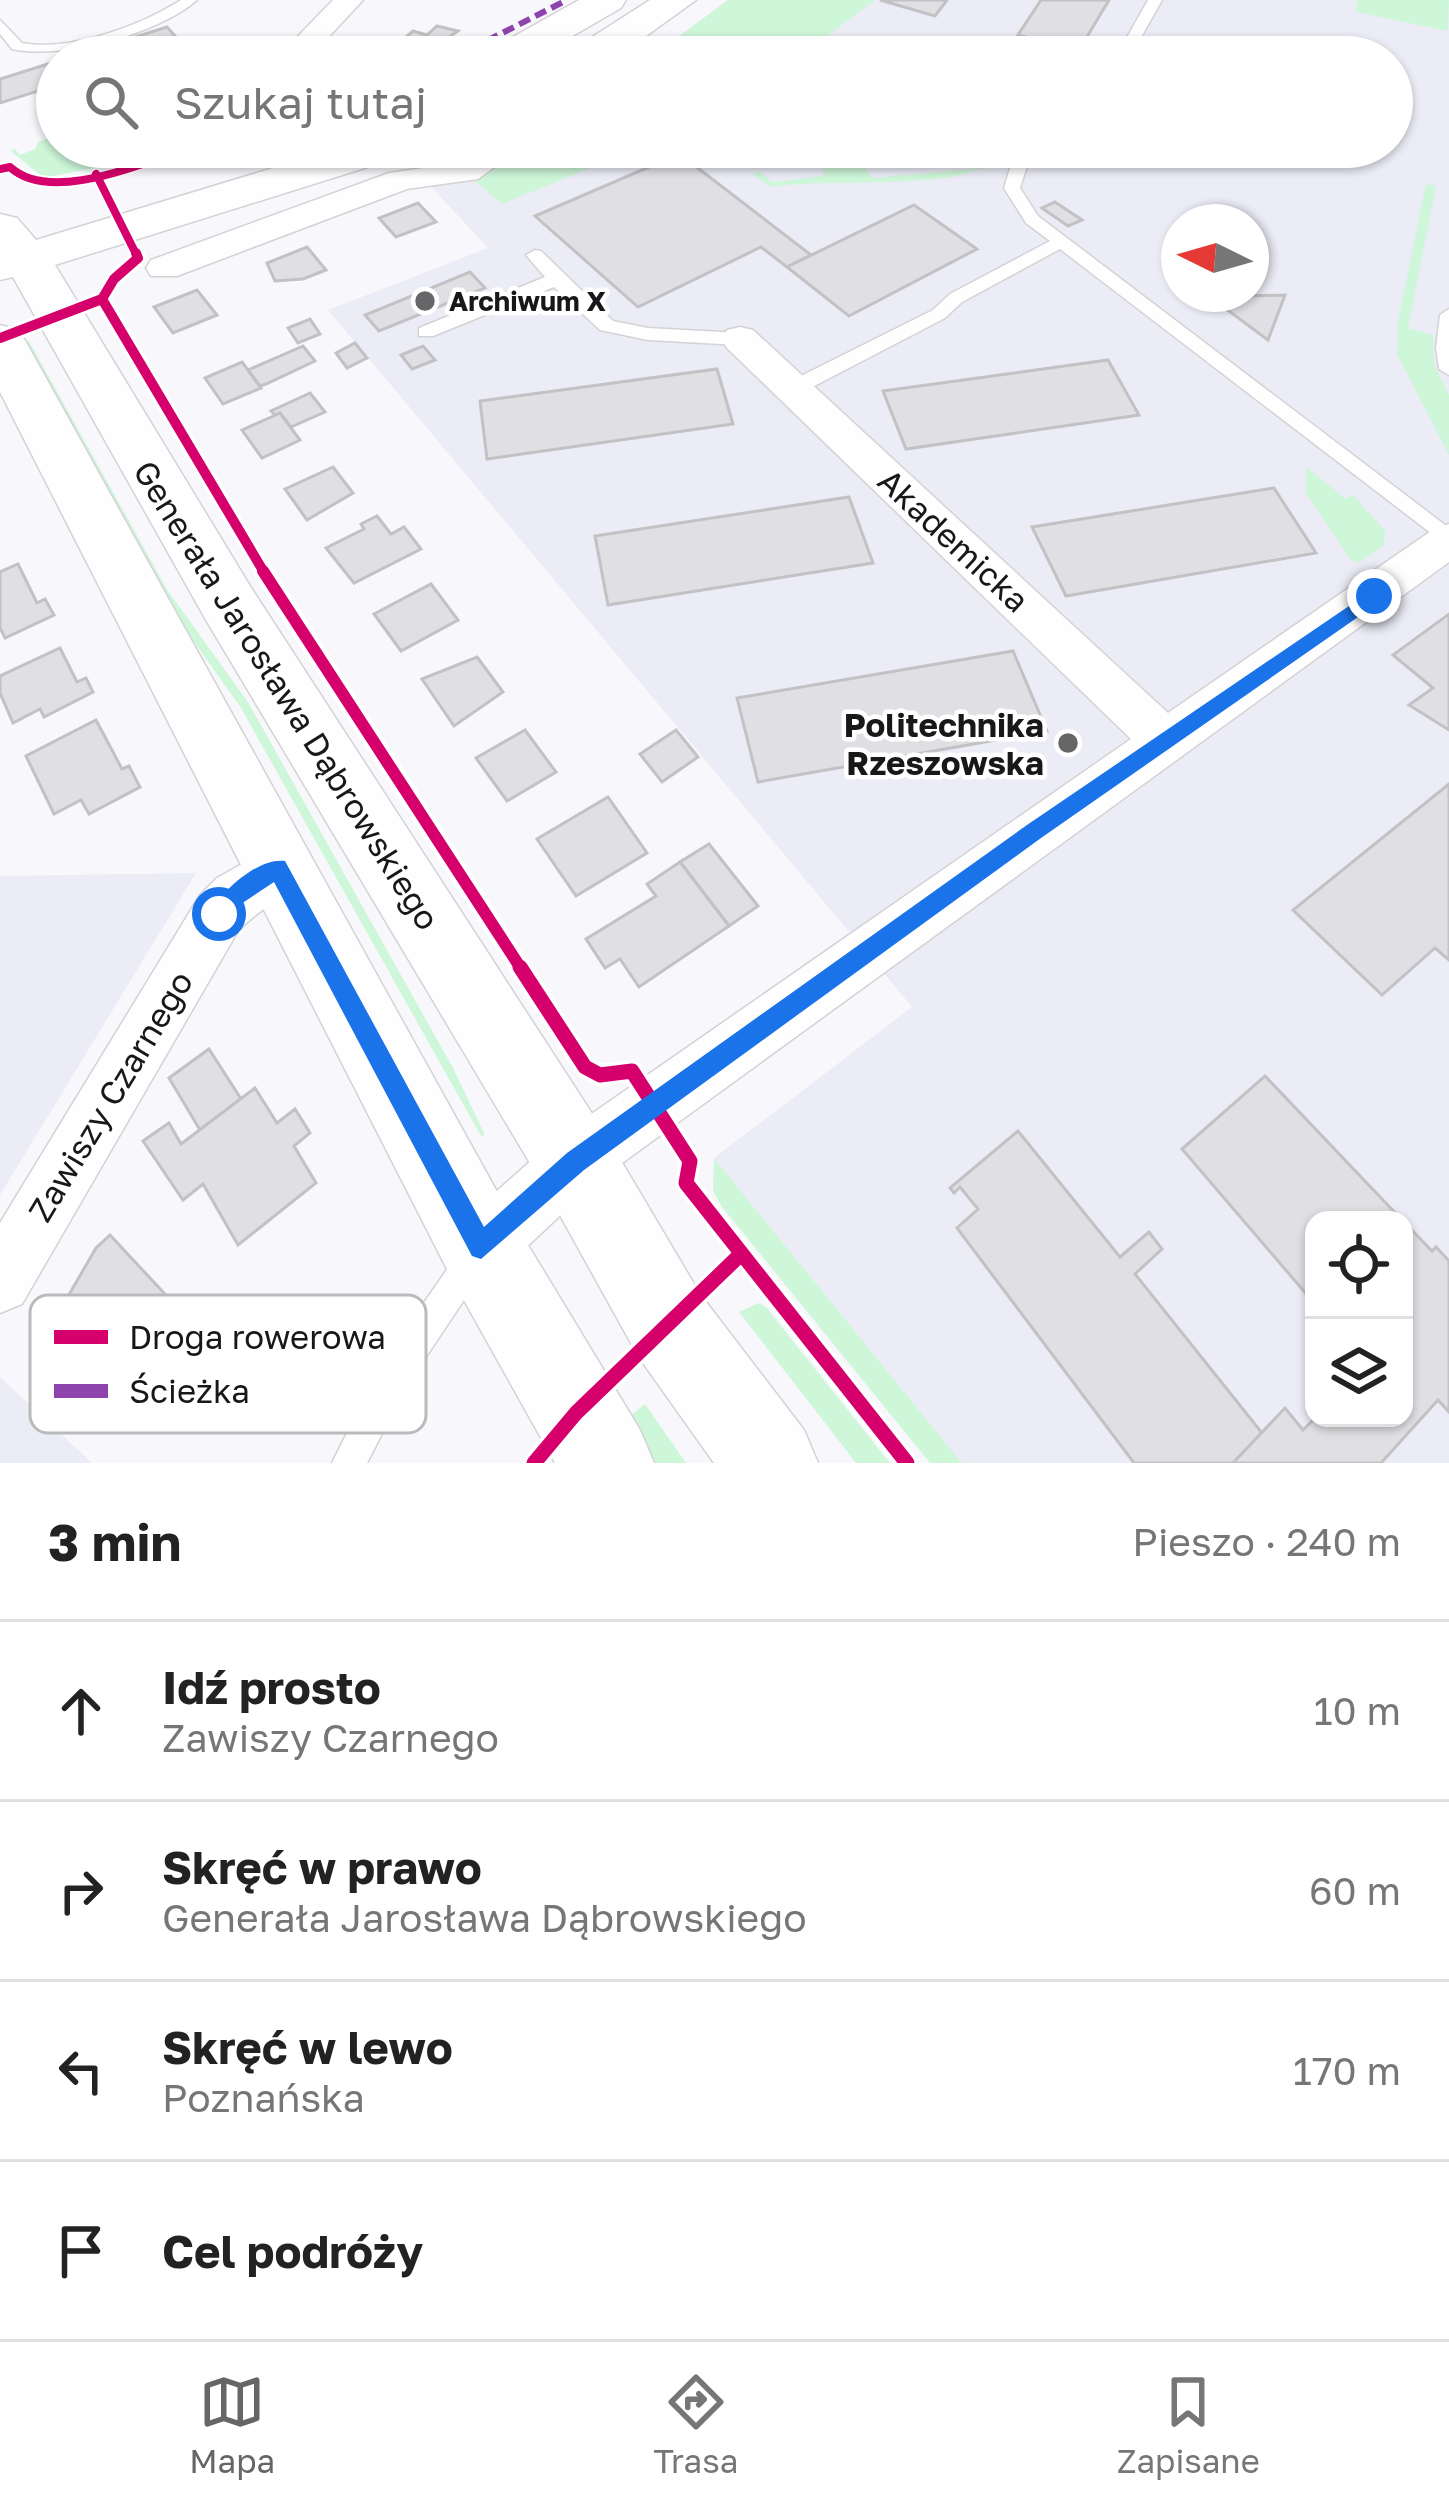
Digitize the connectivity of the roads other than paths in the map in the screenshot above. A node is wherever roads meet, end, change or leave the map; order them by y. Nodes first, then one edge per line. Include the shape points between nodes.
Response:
1 (190, 0) edge
2 (349, 0) edge
3 (607, 0) edge
4 (677, 0) edge
5 (1155, 0) edge
6 (0, 24) edge
7 (94, 36) edge
8 (313, 36) edge
9 (544, 36) edge
10 (621, 36) edge
11 (1135, 36) edge
12 (36, 50) edge
13 (214, 168) edge
14 (322, 168) edge
15 (477, 168) edge
16 (1017, 168) edge
17 (125, 231) junction
18 (1061, 242) junction
19 (7, 244) edge
20 (535, 255) dead end
21 (164, 268) dead end
22 (556, 279) junction
23 (58, 317) junction
24 (1449, 320) edge
25 (426, 332) dead end
26 (740, 339) joint
27 (5, 366) edge
28 (1449, 369) edge
29 (792, 388) junction
30 (1449, 539) edge
31 (1167, 742) junction
32 (278, 868) junction
33 (575, 1162) junction
34 (481, 1247) junction
35 (0, 1282) edge
36 (426, 1329) edge
37 (365, 1433) edge
38 (349, 1463) edge
39 (608, 1463) edge
40 (771, 1463) edge

1 - 7 lane
2 - 8 street
3 - 9 main road
4 - 10 main road
5 - 11 lane
6 - 12 lane via 17,46
13 - 19 main road
14 - 17 main road
15 - 21 street via 401,180
16 - 18 lane via 1012,188 1032,219
17 - 19 main road
17 - 23 main road via 73,287
18 - 29 lane
18 - 30 lane
19 - 23 main road, Generała Jarosława Dąbrowskiego
20 - 22 lane
22 - 25 lane
22 - 26 lane via 608,326
23 - 33 main road, Generała Jarosława Dąbrowskiego
24 - 28 lane
26 - 29 street, Akademicka
27 - 32 main road
29 - 31 street, Akademicka
30 - 31 street
31 - 33 street
32 - 34 main road
32 - 35 street, Zawiszy Czarnego via 219,914
33 - 34 street
33 - 40 main road, Generała Jarosława Dąbrowskiego via 668,1325
34 - 36 lane
34 - 39 main road
37 - 38 lane

